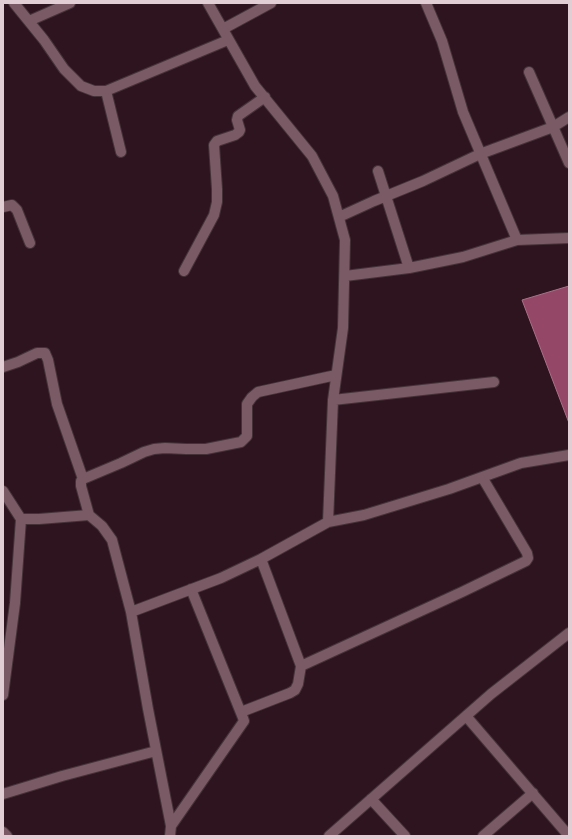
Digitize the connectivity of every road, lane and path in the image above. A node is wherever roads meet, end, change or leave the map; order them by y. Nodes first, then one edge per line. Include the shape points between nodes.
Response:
1 (14, 3) edge
2 (70, 3) edge
3 (208, 3) edge
4 (271, 3) edge
5 (426, 3) edge
6 (29, 21) junction
7 (223, 29) junction
8 (228, 40) junction
9 (528, 72) dead end
10 (106, 91) junction
11 (265, 97) junction
12 (569, 117) edge
13 (553, 127) junction
14 (121, 152) dead end
15 (480, 154) junction
16 (569, 163) edge
17 (378, 171) dead end
18 (386, 196) junction
19 (3, 206) edge
20 (339, 218) junction
21 (569, 238) edge
22 (517, 240) junction
23 (30, 243) dead end
24 (409, 268) junction
25 (184, 271) dead end
26 (345, 276) junction
27 (3, 367) edge
28 (336, 375) junction
29 (494, 382) dead end
30 (333, 400) junction
31 (569, 455) edge
32 (482, 477) junction
33 (83, 479) junction
34 (3, 491) edge
35 (89, 515) junction
36 (22, 519) junction
37 (328, 522) junction
38 (261, 559) junction
39 (191, 589) junction
40 (131, 612) junction
41 (569, 633) edge
42 (7, 639) edge
43 (301, 666) junction
44 (3, 695) edge
45 (241, 712) junction
46 (466, 716) junction
47 (156, 751) junction
48 (533, 793) junction
49 (3, 794) edge
50 (371, 799) junction
51 (171, 831) edge
52 (3, 832) edge
53 (7, 836) edge
54 (329, 836) edge
55 (405, 836) edge
56 (483, 836) edge
57 (569, 836) edge

1 - 6 street
2 - 6 street
3 - 7 street
4 - 7 street
5 - 15 street via 442,41 463,112
6 - 10 street via 64,69 81,86 94,91
7 - 8 street
8 - 10 street
8 - 11 street via 255,86
9 - 13 street
10 - 14 street
11 - 20 street via 312,156 334,196
11 - 25 street via 240,114 237,120 240,130 237,134 214,144 217,189 214,215
12 - 13 street
13 - 15 street
13 - 16 street
15 - 18 street
15 - 22 street
17 - 18 street
18 - 20 street
18 - 24 street
19 - 23 street via 12,205 17,210
20 - 26 street via 345,240
21 - 22 street
22 - 24 street via 463,257
24 - 26 street
26 - 28 street via 343,328
27 - 33 street via 37,353 44,353 48,360 57,404
28 - 30 street
28 - 33 street via 258,392 247,404 247,436 241,442 206,449 154,449
29 - 30 street
30 - 37 street
31 - 32 street via 522,463
32 - 37 street via 364,515
32 - 43 street via 527,553 526,561
33 - 35 street via 81,486
34 - 36 street
35 - 36 street
35 - 40 street via 102,526 112,540
36 - 42 street via 15,603
37 - 38 street
38 - 39 street
38 - 43 street
39 - 40 street
39 - 45 street
40 - 47 street
41 - 46 street
42 - 44 street
43 - 45 street via 295,690
45 - 51 street via 244,722
46 - 48 street
46 - 50 street
47 - 49 street
47 - 51 street
48 - 56 street
48 - 57 street
50 - 54 street
50 - 55 street
52 - 53 street

